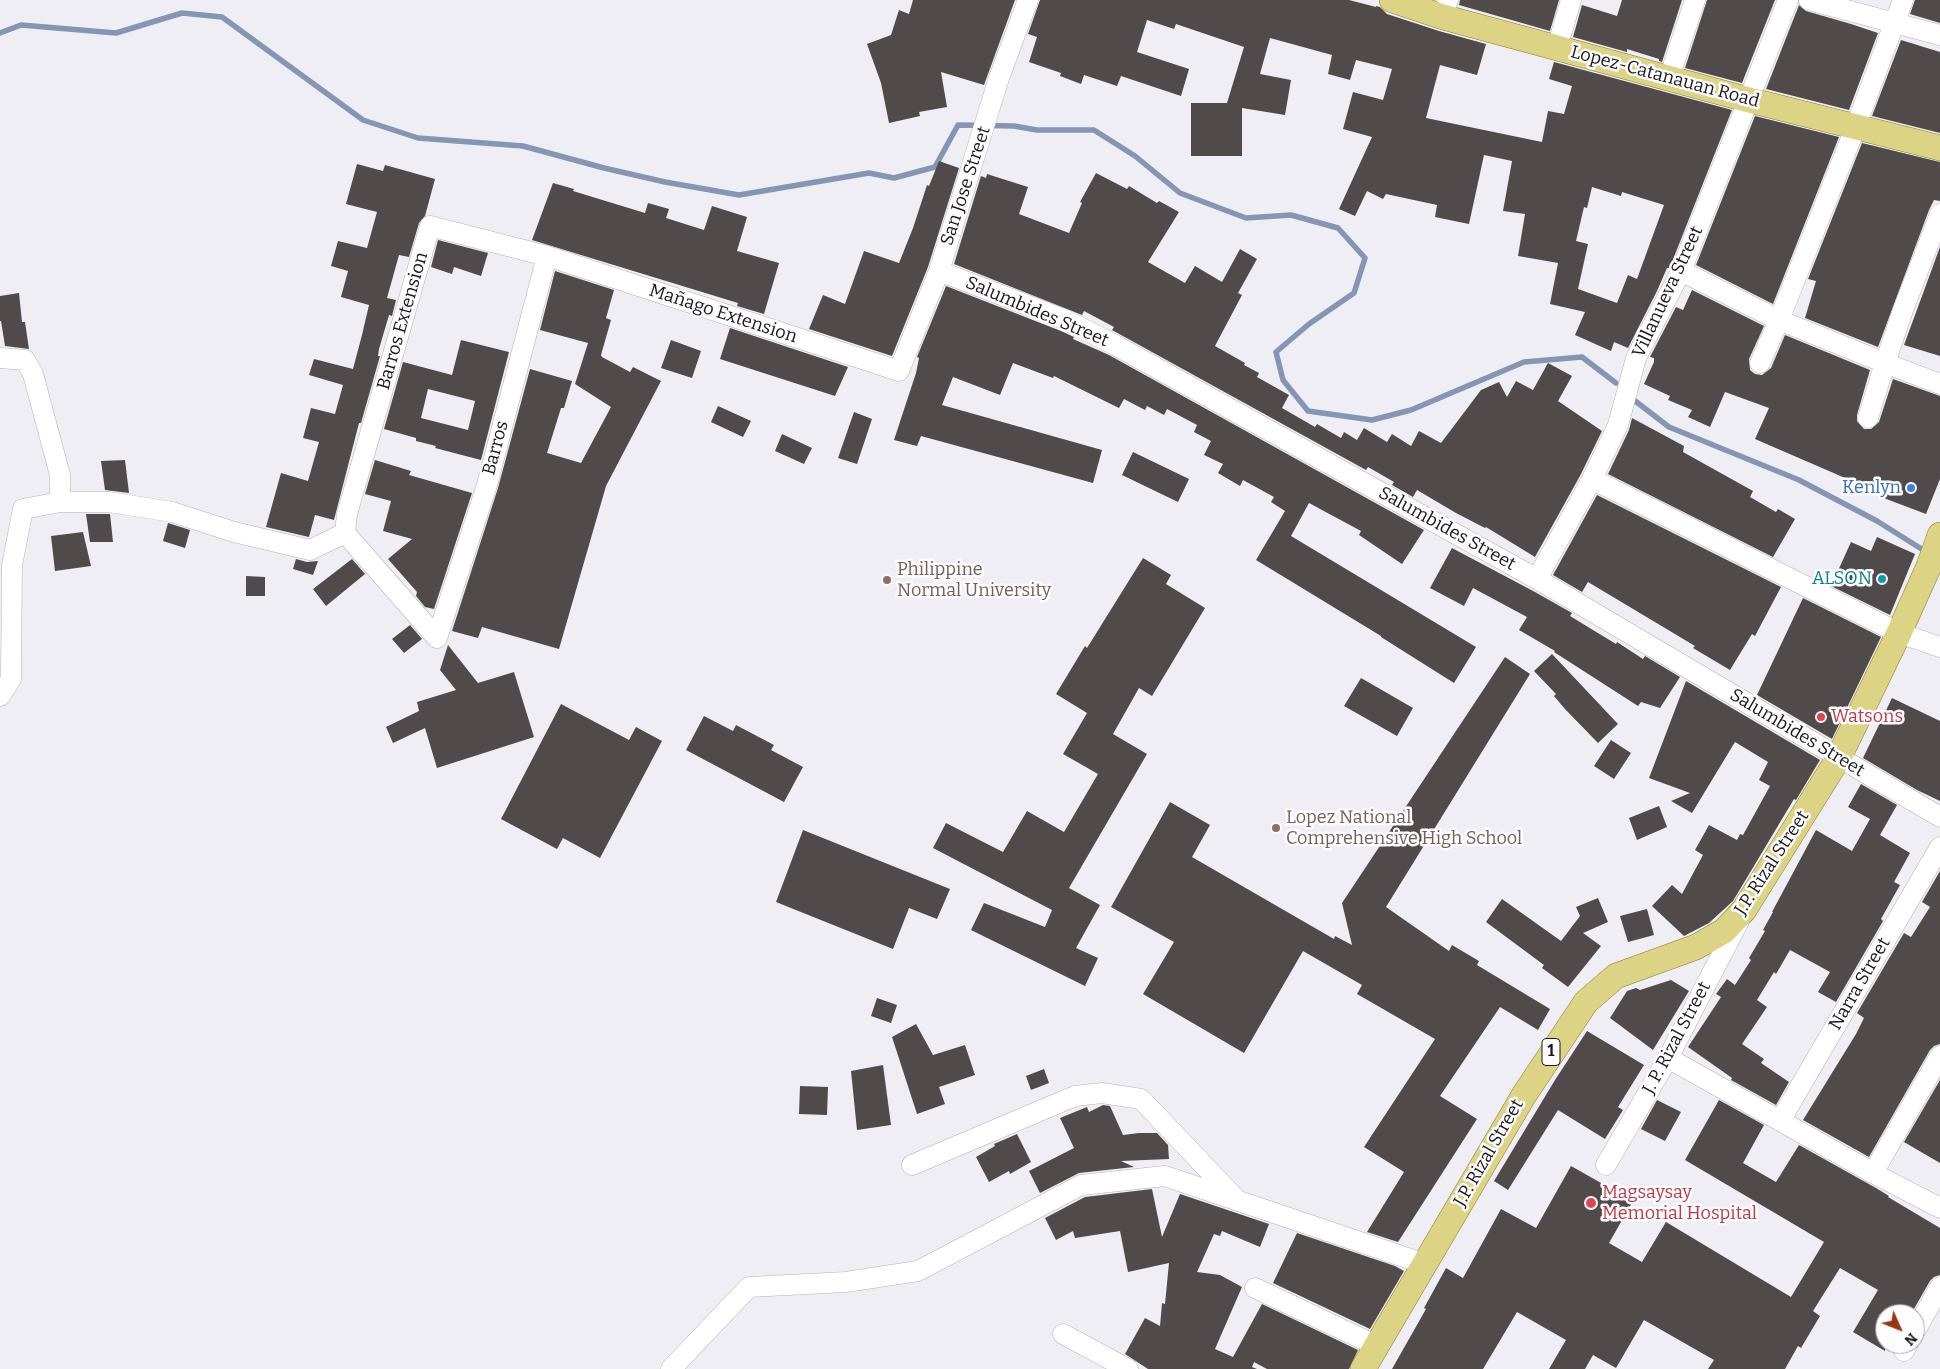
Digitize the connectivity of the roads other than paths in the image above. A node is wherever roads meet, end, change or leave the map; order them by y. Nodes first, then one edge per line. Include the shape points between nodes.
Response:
1 (1028, 0) edge
2 (1392, 0) edge
3 (1571, 0) edge
4 (1695, 0) edge
5 (1788, 0) edge
6 (1808, 0) edge
7 (1903, 0) edge
8 (1446, 8) edge
9 (1895, 22) junction
10 (1940, 35) edge
11 (1558, 48) junction
12 (1669, 78) junction
13 (1750, 100) junction
14 (1856, 126) junction
15 (1940, 148) edge
16 (1938, 227) edge
17 (547, 256) junction
18 (939, 271) junction
19 (1681, 271) junction
20 (1779, 320) junction
21 (0, 358) edge
22 (1760, 363) dead end
23 (1885, 363) junction
24 (899, 371) joint
25 (1940, 384) edge
26 (1868, 418) dead end
27 (1592, 479) junction
28 (60, 502) junction
29 (345, 533) junction
30 (1940, 535) edge
31 (1537, 579) junction
32 (1898, 633) junction
33 (1940, 647) edge
34 (0, 696) edge
35 (1838, 758) junction
36 (1940, 817) edge
37 (1940, 848) edge
38 (1744, 910) junction
39 (1940, 1056) edge
40 (1668, 1058) junction
41 (1780, 1120) junction
42 (912, 1165) dead end
43 (1606, 1165) dead end
44 (1873, 1173) junction
45 (1238, 1201) junction
46 (1940, 1208) edge
47 (1425, 1264) junction
48 (1940, 1287) edge
49 (1256, 1288) dead end
50 (1925, 1313) edge
51 (1063, 1334) dead end
52 (1377, 1346) junction
53 (671, 1369) edge
54 (1128, 1369) edge
55 (1363, 1369) edge

1 - 18 street, San Jose Street via 999,78
2 - 8 main road, Lopez-Catanauan Road
3 - 11 street
4 - 12 street
5 - 13 street, Villanueva Street
6 - 9 street
7 - 9 street
8 - 11 main road, Lopez-Catanauan Road
9 - 10 street
9 - 14 street
11 - 12 main road, Lopez-Catanauan Road
12 - 13 main road, Lopez-Catanauan Road
13 - 14 main road, Lopez-Catanauan Road
13 - 19 street, Villanueva Street
14 - 15 main road, Lopez-Catanauan Road
14 - 20 street
16 - 23 street
17 - 24 street, Mañago Extension
17 - 29 street, Barros Extension via 430,226 347,514
17 - 29 street, Barros via 487,484 437,638
18 - 24 street, San Jose Street
18 - 31 street, Salumbides Street via 1066,320 1115,345
19 - 20 street
19 - 27 street, Villanueva Street via 1636,358 1618,425
20 - 22 street
20 - 23 street
21 - 28 street via 25,360 32,374 60,475
23 - 25 street
23 - 26 street
27 - 31 street, Villanueva Street
27 - 32 street
28 - 29 street via 109,502 172,512 234,532 310,550
28 - 34 street via 23,509 12,565 11,679
30 - 32 main road, J.P. Rizal Street / 1
31 - 35 street, Salumbides Street
32 - 33 street
32 - 35 main road, J.P. Rizal Street / 1
35 - 36 street, Salumbides Street
35 - 38 main road, J.P. Rizal Street / 1
37 - 41 street, Narra Street
38 - 40 street, J. P. Rizal Street
38 - 47 main road, J.P. Rizal Street / 1 via 1724,931 1696,947 1616,976 1586,1002 1524,1094
39 - 44 street
40 - 41 street
40 - 43 street, J. P. Rizal Street
41 - 44 street
42 - 45 street via 1075,1096 1102,1093 1141,1099
44 - 46 street
45 - 47 street
45 - 53 street via 1165,1176 1081,1185 918,1271 846,1282 749,1288
47 - 52 main road, J.P. Rizal Street / 1
48 - 50 street
49 - 52 street
51 - 54 street
52 - 55 main road, J.P. Rizal Street / 1

